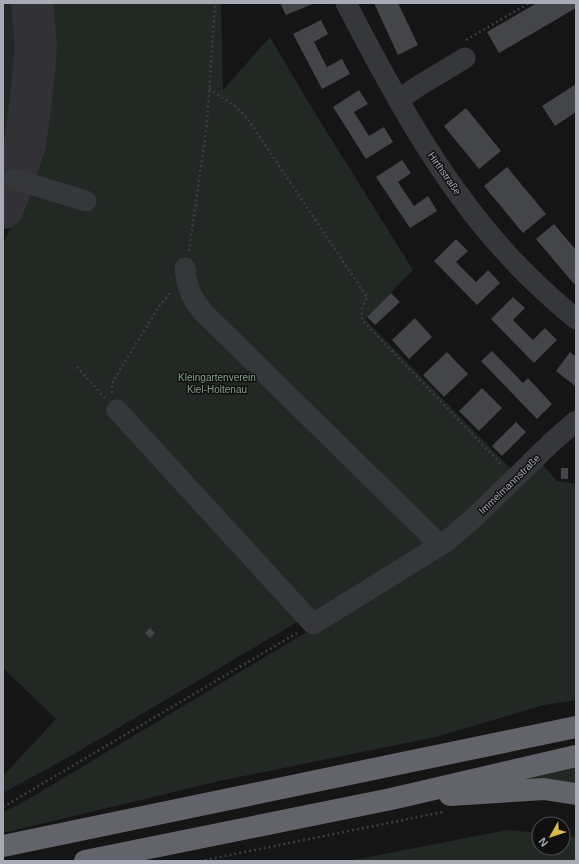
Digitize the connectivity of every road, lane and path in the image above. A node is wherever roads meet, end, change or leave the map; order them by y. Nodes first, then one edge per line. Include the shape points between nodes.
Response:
1 (215, 3) edge
2 (346, 3) edge
3 (529, 3) edge
4 (465, 58) joint
5 (209, 89) junction
6 (398, 100) junction
7 (14, 179) dead end
8 (86, 202) dead end
9 (185, 268) junction
10 (576, 320) edge
11 (77, 367) dead end
12 (117, 410) junction
13 (576, 421) edge
14 (515, 478) junction
15 (440, 545) junction
16 (313, 624) junction
17 (576, 727) edge
18 (576, 756) edge
19 (576, 794) edge
20 (390, 798) junction
21 (3, 807) edge
22 (449, 811) dead end
23 (3, 846) edge
24 (85, 861) edge
25 (200, 861) edge

1 - 5 path
2 - 6 street, Hirthstraße
3 - 4 path via 460,43 469,56
4 - 6 street
5 - 9 path via 207,124
5 - 14 path via 235,106 247,118 367,297 362,308 362,320
6 - 10 street, Hirthstraße via 472,212 530,277
7 - 8 street
9 - 12 path via 112,383 112,396
9 - 15 street via 187,286 204,313
11 - 12 path
12 - 16 street
13 - 14 street, Immelmannstraße
14 - 15 street, Immelmannstraße via 478,514
15 - 16 street, Immelmannstraße
16 - 21 path
17 - 23 highway
18 - 20 highway
19 - 20 highway via 544,789
20 - 24 highway
22 - 25 path

